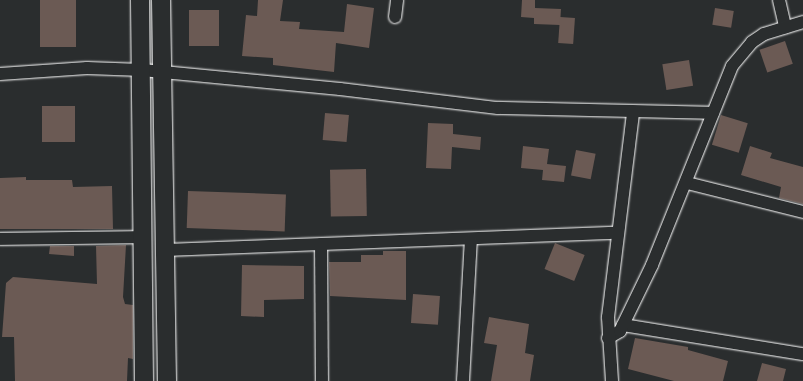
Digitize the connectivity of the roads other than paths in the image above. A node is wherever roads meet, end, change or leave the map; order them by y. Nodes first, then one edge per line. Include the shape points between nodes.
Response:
1 (140, 0) edge
2 (161, 0) edge
3 (398, 0) edge
4 (779, 0) edge
5 (395, 17) dead end
6 (803, 22) edge
7 (785, 27) junction
8 (142, 70) junction
9 (162, 72) junction
10 (0, 74) edge
11 (633, 112) junction
12 (713, 113) junction
13 (687, 183) junction
14 (803, 212) edge
15 (616, 233) junction
16 (143, 236) junction
17 (0, 239) edge
18 (471, 239) junction
19 (322, 244) junction
20 (165, 250) junction
21 (623, 325) junction
22 (608, 338) junction
23 (803, 354) edge
24 (144, 381) edge
25 (167, 381) edge
26 (322, 381) edge
27 (463, 381) edge
28 (612, 381) edge

1 - 8 main road
2 - 9 main road
3 - 5 street
4 - 7 street
6 - 7 street
7 - 12 street via 764,34 740,54
8 - 9 street
8 - 10 street via 87,68
8 - 16 main road
9 - 11 street via 498,108
9 - 20 main road
11 - 12 street
11 - 15 street
12 - 13 street
13 - 14 street
13 - 21 street
15 - 18 street
15 - 22 street
16 - 17 street
16 - 24 main road
18 - 19 street
18 - 27 street
19 - 20 street
19 - 26 street
20 - 25 main road
21 - 22 street via 616,335
21 - 23 street
22 - 28 street

